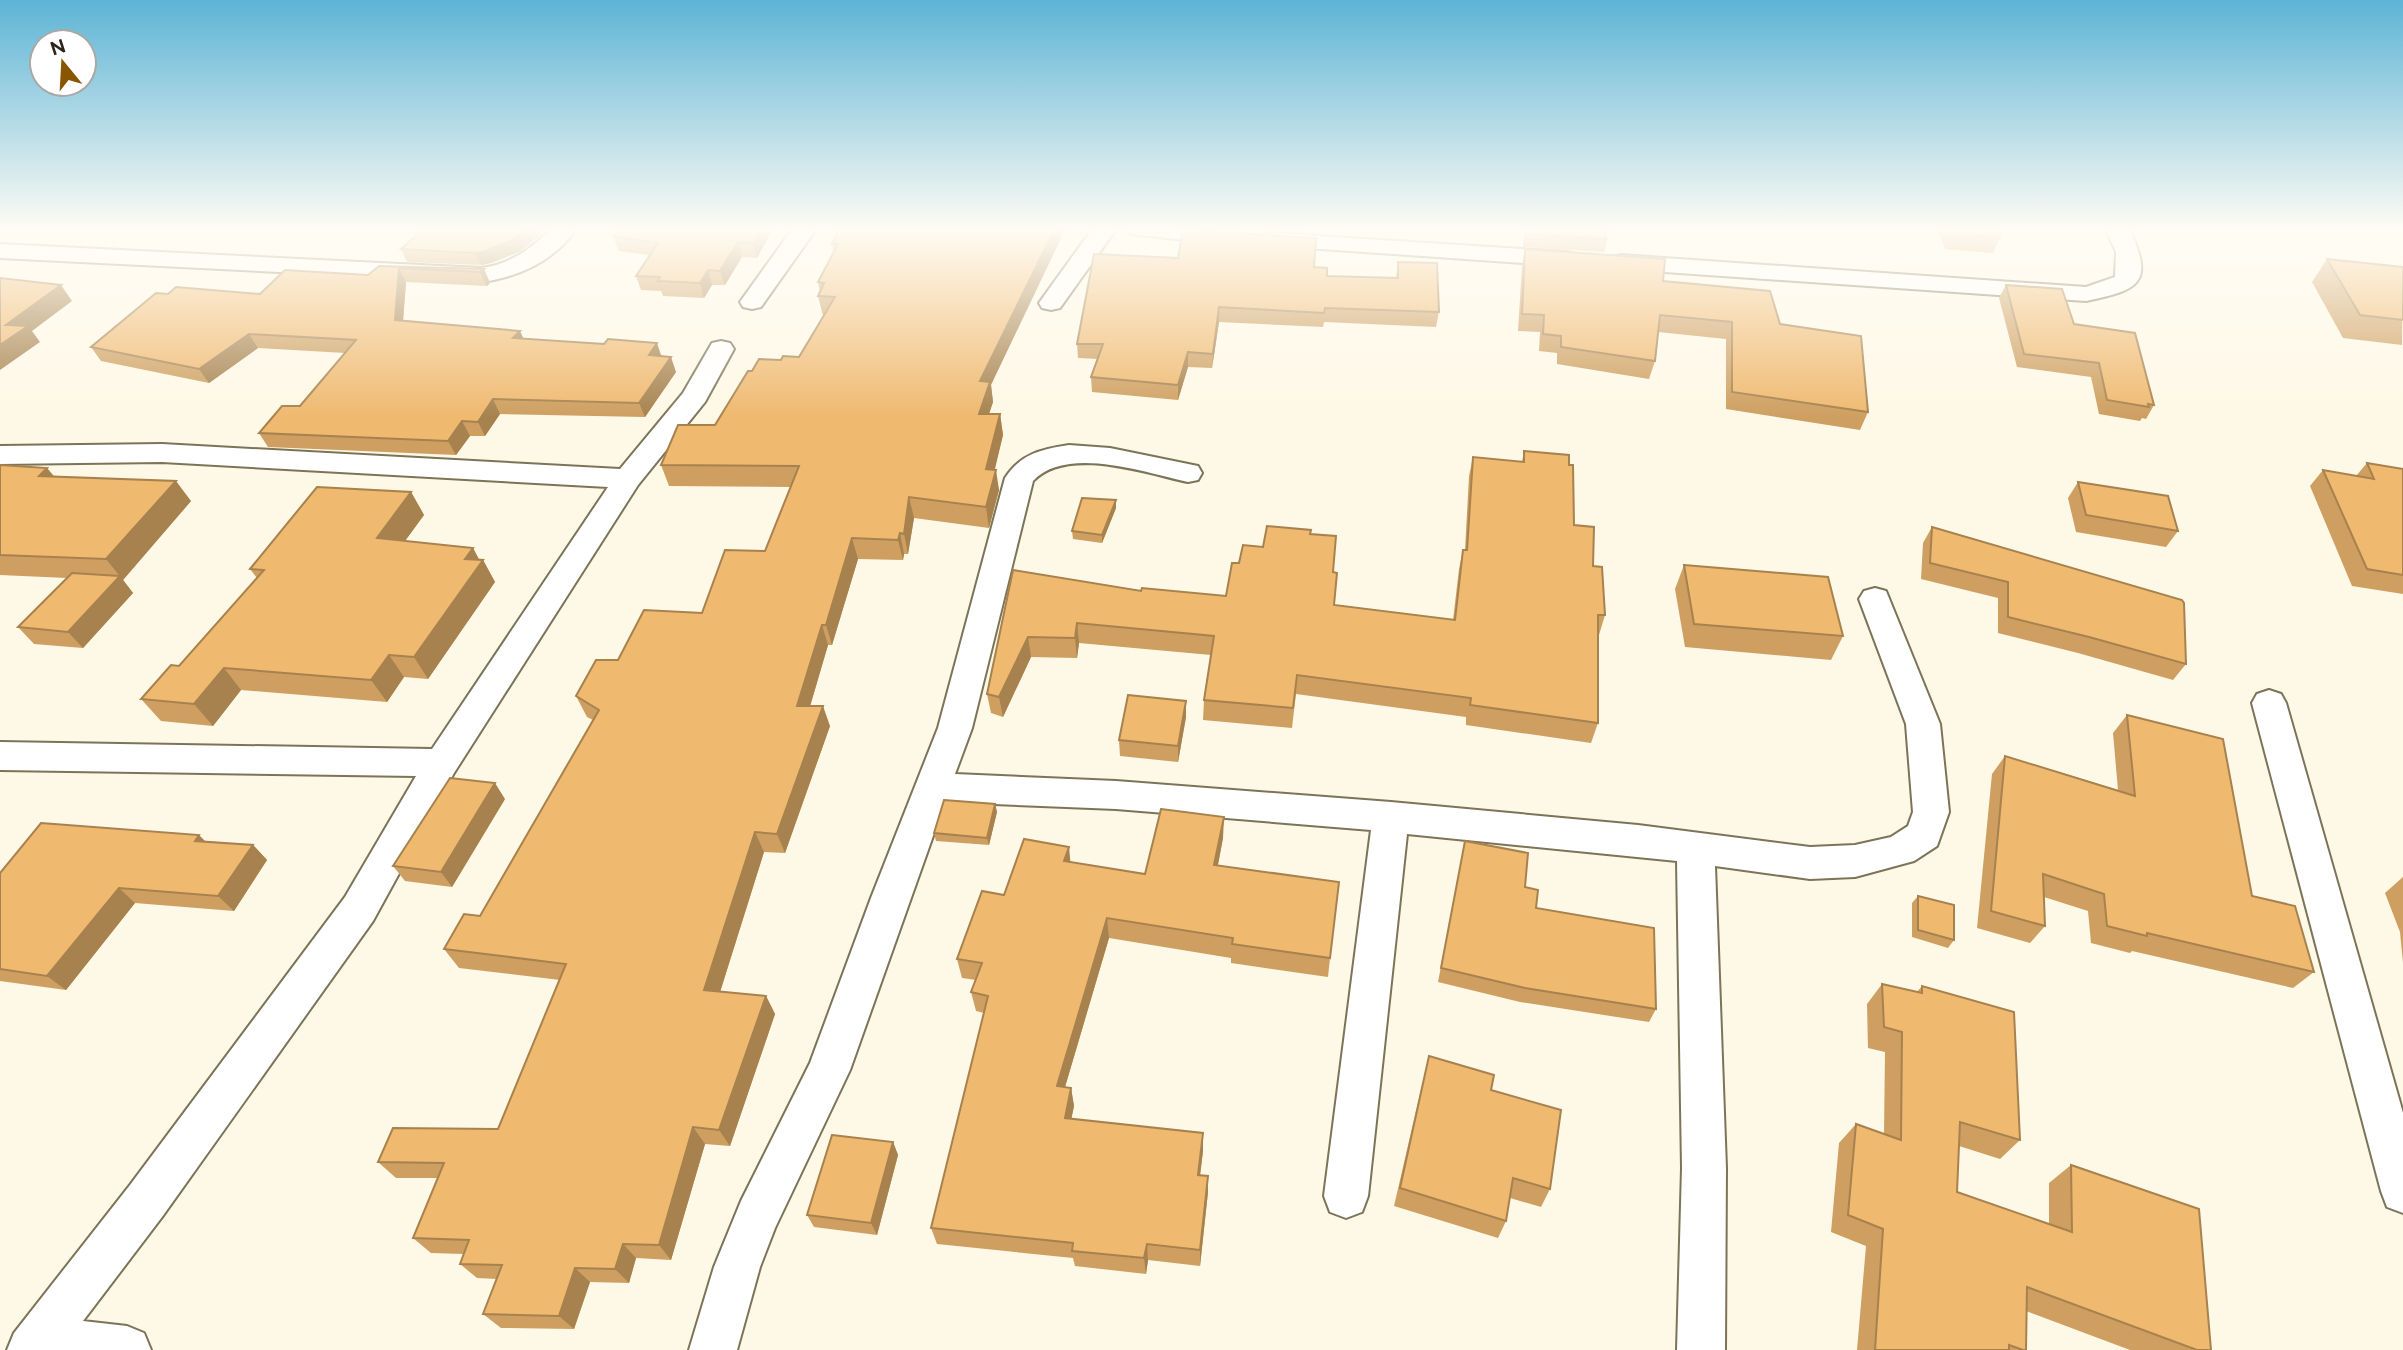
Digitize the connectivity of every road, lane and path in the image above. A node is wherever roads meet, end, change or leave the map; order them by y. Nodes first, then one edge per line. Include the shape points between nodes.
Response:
1 (760, 291) edge
2 (1060, 291) edge
3 (2041, 291) edge
4 (2100, 291) edge
5 (752, 302) dead end
6 (1051, 303) dead end
7 (721, 349) dead end
8 (0, 455) edge
9 (1188, 473) dead end
10 (628, 479) junction
11 (1875, 599) dead end
12 (2269, 703) dead end
13 (0, 756) edge
14 (442, 763) junction
15 (934, 787) junction
16 (1391, 817) junction
17 (1696, 849) junction
18 (2403, 1191) edge
19 (1346, 1196) dead end
20 (35, 1345) edge
21 (127, 1350) edge
22 (713, 1350) edge
23 (1701, 1350) edge

1 - 5 street
2 - 6 street
3 - 4 street
7 - 10 street via 695,396
8 - 10 street via 162,453
9 - 15 street via 1070,455 1036,462 1018,478 970,674
10 - 14 street
11 - 17 street via 1923,724 1931,812 1924,835 1901,850 1855,861 1810,863
12 - 18 street
13 - 14 street
14 - 20 street via 359,909
15 - 16 street via 1116,795
15 - 22 street via 829,1070 737,1267
16 - 17 street
16 - 19 street
17 - 23 street via 1704,1168
20 - 21 street

